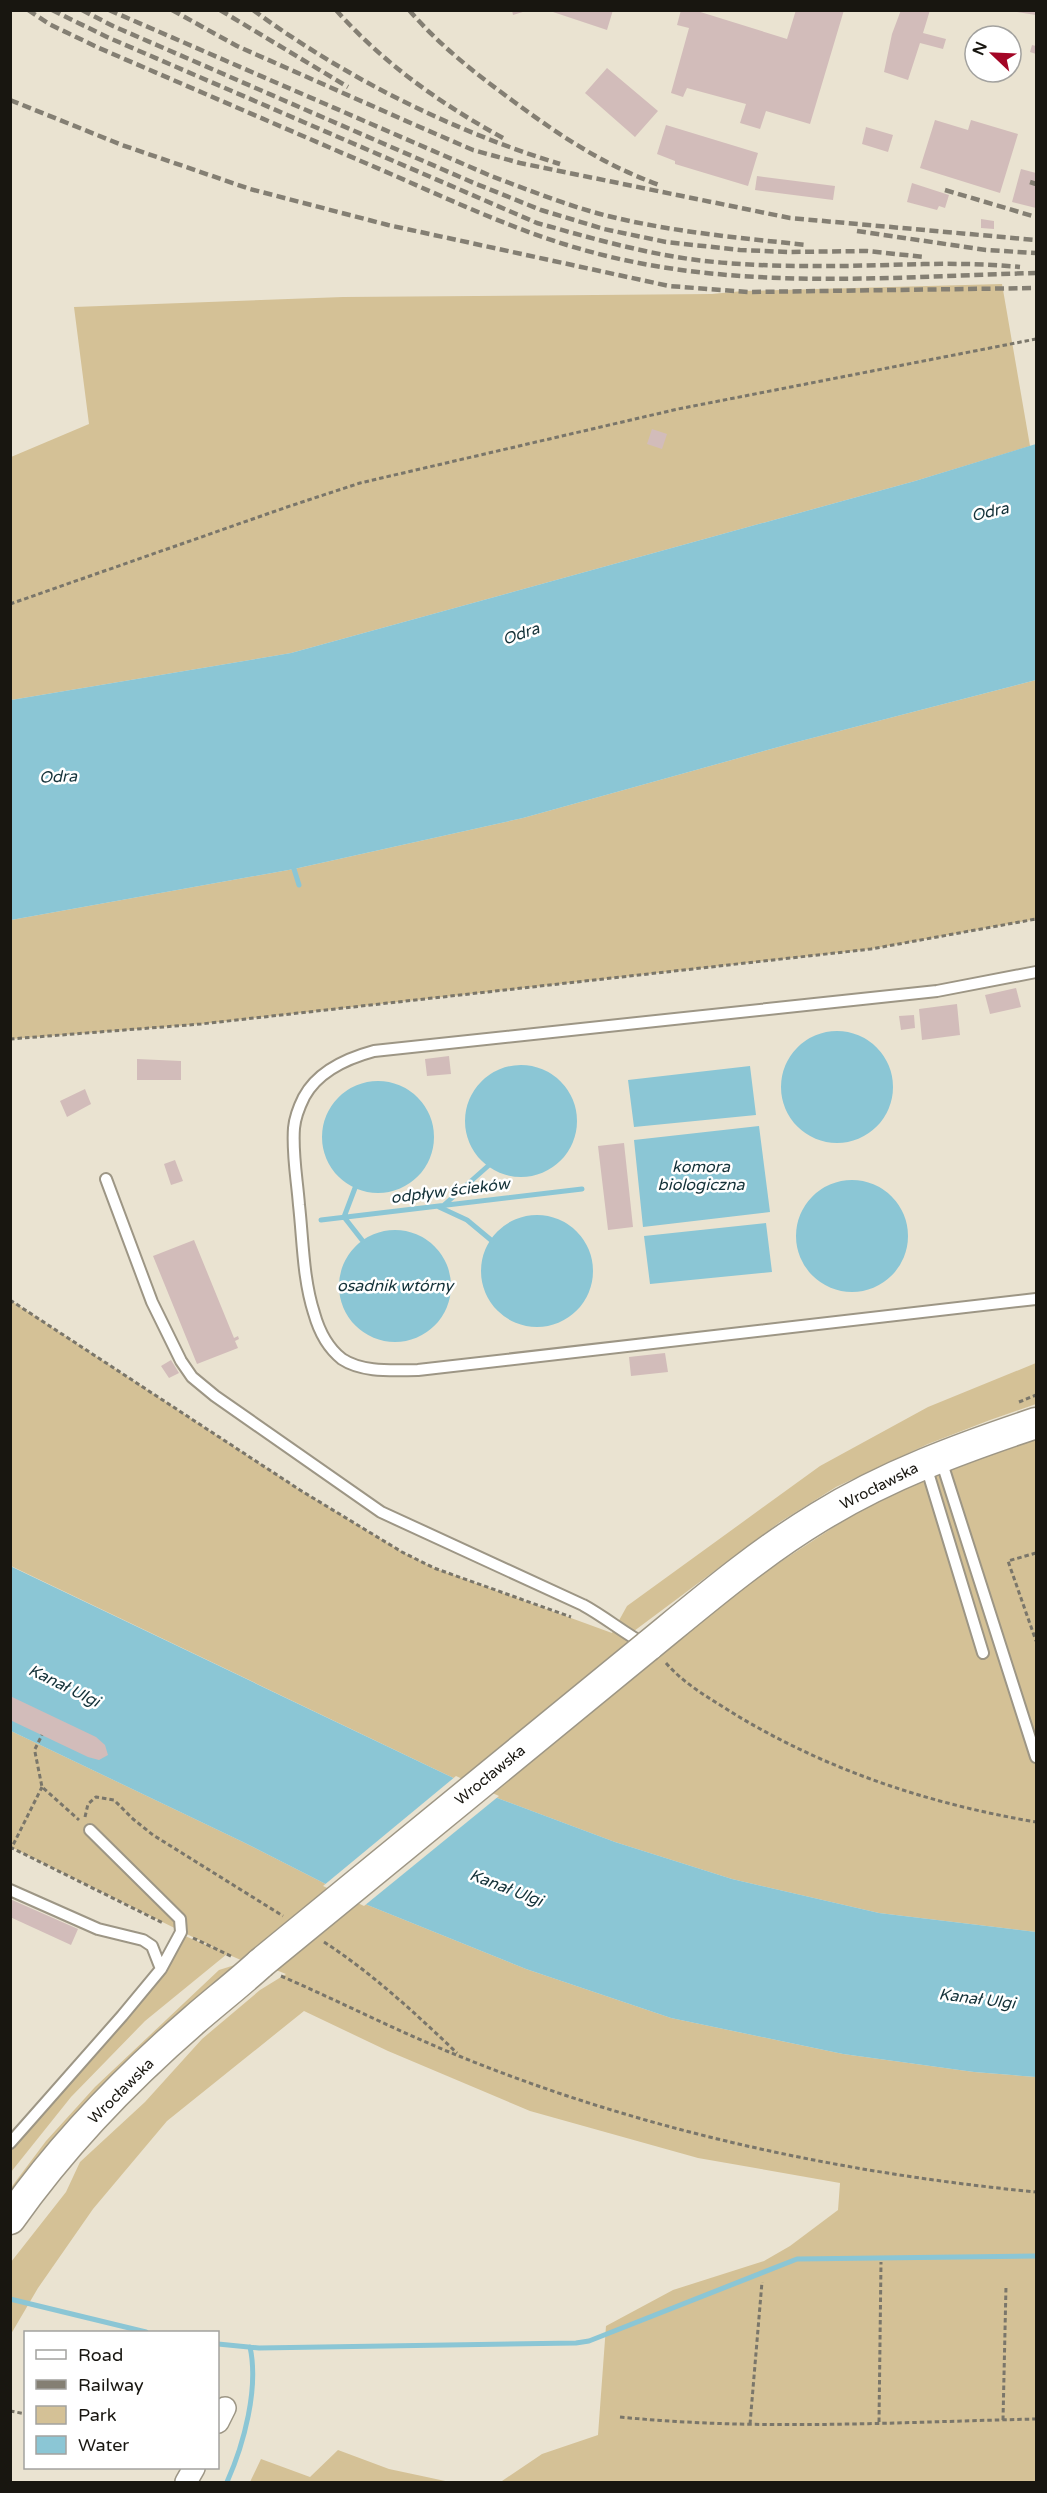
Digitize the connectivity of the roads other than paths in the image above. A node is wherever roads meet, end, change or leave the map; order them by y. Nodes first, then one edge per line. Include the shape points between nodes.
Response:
1 (1036, 972) edge
2 (106, 1179) dead end
3 (1036, 1299) edge
4 (1036, 1423) edge
5 (932, 1460) junction
6 (655, 1653) junction
7 (983, 1653) dead end
8 (1036, 1757) edge
9 (90, 1830) road end
10 (10, 1890) edge
11 (161, 1969) junction
12 (10, 2143) edge
13 (10, 2219) edge

1 - 3 lane via 937,991 374,1051 338,1065 313,1085 298,1110 293,1143 304,1258 314,1315 331,1348 344,1360 380,1370 418,1370
2 - 6 lane via 152,1302 181,1361 215,1396 381,1512 583,1605
4 - 5 main road, Wrocławska
5 - 6 main road, Wrocławska via 819,1517 752,1563
5 - 7 lane
5 - 8 lane
6 - 13 main road, Wrocławska, bridge via 193,2021 79,2133
9 - 11 lane via 180,1919 181,1932
10 - 11 lane via 98,1929 143,1940 152,1946
11 - 12 lane

